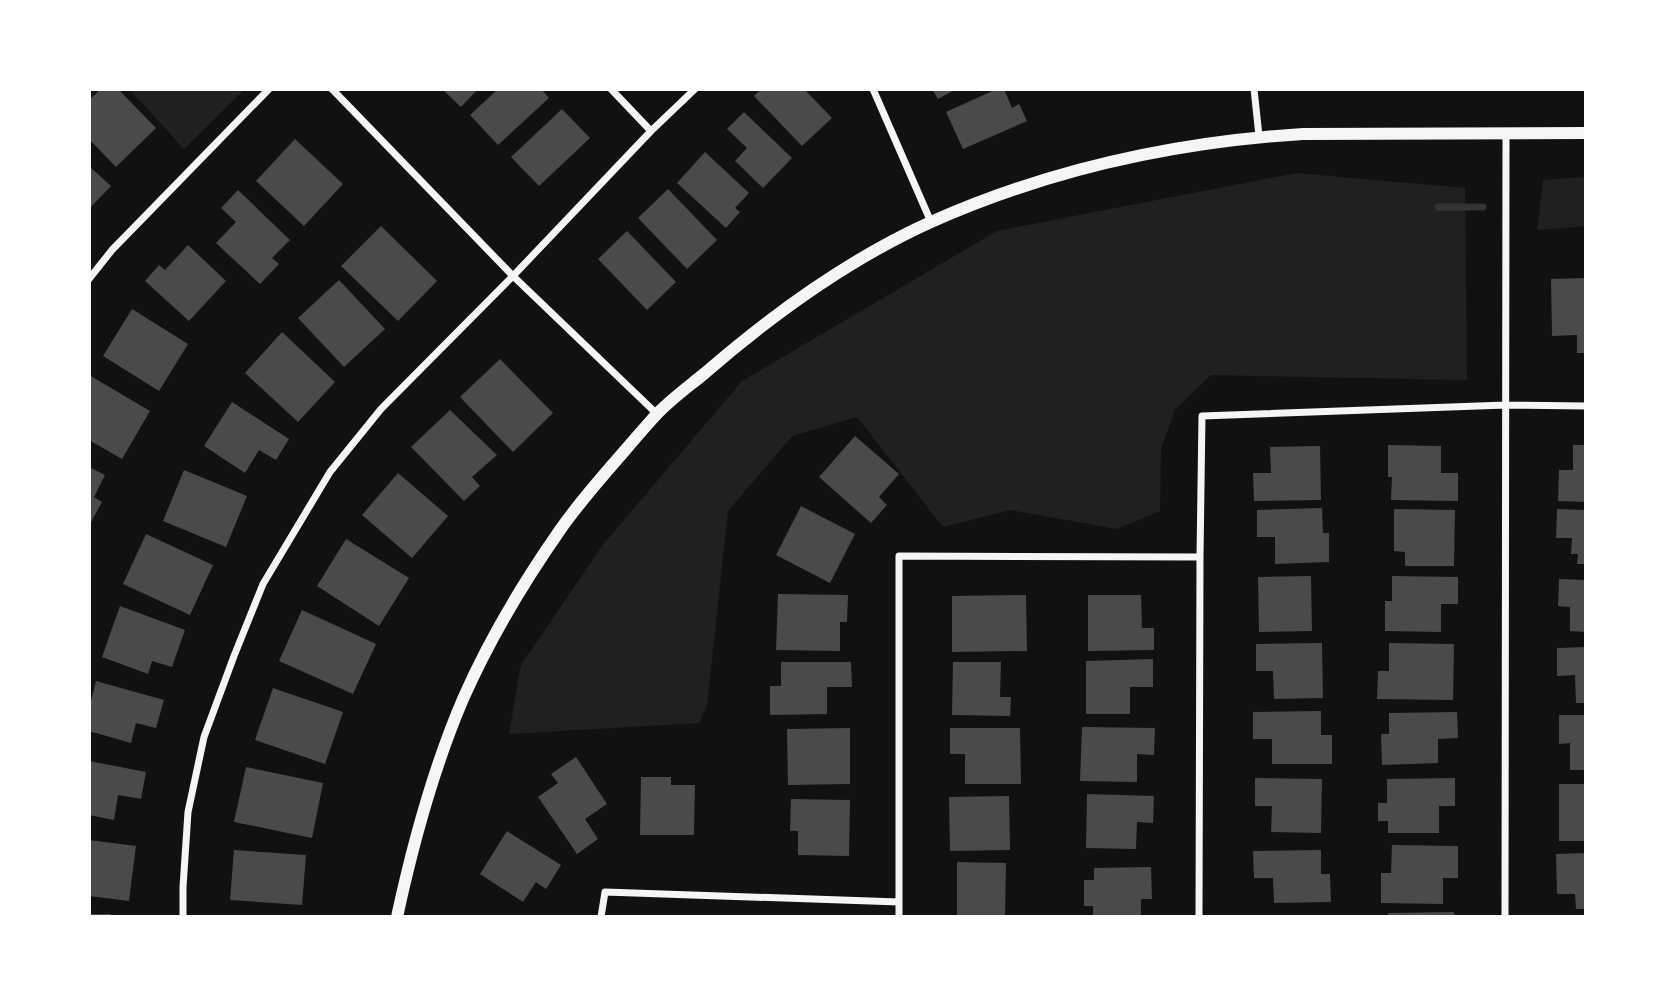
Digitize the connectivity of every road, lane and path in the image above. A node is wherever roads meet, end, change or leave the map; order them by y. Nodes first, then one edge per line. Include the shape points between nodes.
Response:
1 (269, 89) edge
2 (332, 89) edge
3 (611, 89) edge
4 (695, 89) edge
5 (873, 89) edge
6 (1254, 89) edge
7 (651, 131) junction
8 (1586, 133) edge
9 (1506, 134) junction
10 (1259, 136) junction
11 (931, 222) junction
12 (513, 276) junction
13 (89, 279) edge
14 (1506, 405) junction
15 (1586, 406) edge
16 (657, 414) junction
17 (1200, 557) junction
18 (899, 902) junction
19 (183, 917) edge
20 (397, 917) edge
21 (601, 917) edge
22 (900, 917) edge
23 (1199, 917) edge
24 (1505, 917) edge

1 - 13 street
2 - 12 street
3 - 7 street
4 - 7 street
5 - 11 street
6 - 10 street
7 - 12 street
8 - 9 street
9 - 10 street
9 - 14 street
10 - 11 street via 1192,145 1066,173
11 - 16 street via 825,280 729,352
12 - 16 street
12 - 19 street via 381,409 330,472 263,584 204,737 188,812
14 - 15 street
14 - 17 street via 1202,416
14 - 24 street
16 - 20 street via 561,528 490,644 447,739 408,864
17 - 18 street via 899,556
17 - 23 street
18 - 21 street via 605,892
18 - 22 street

